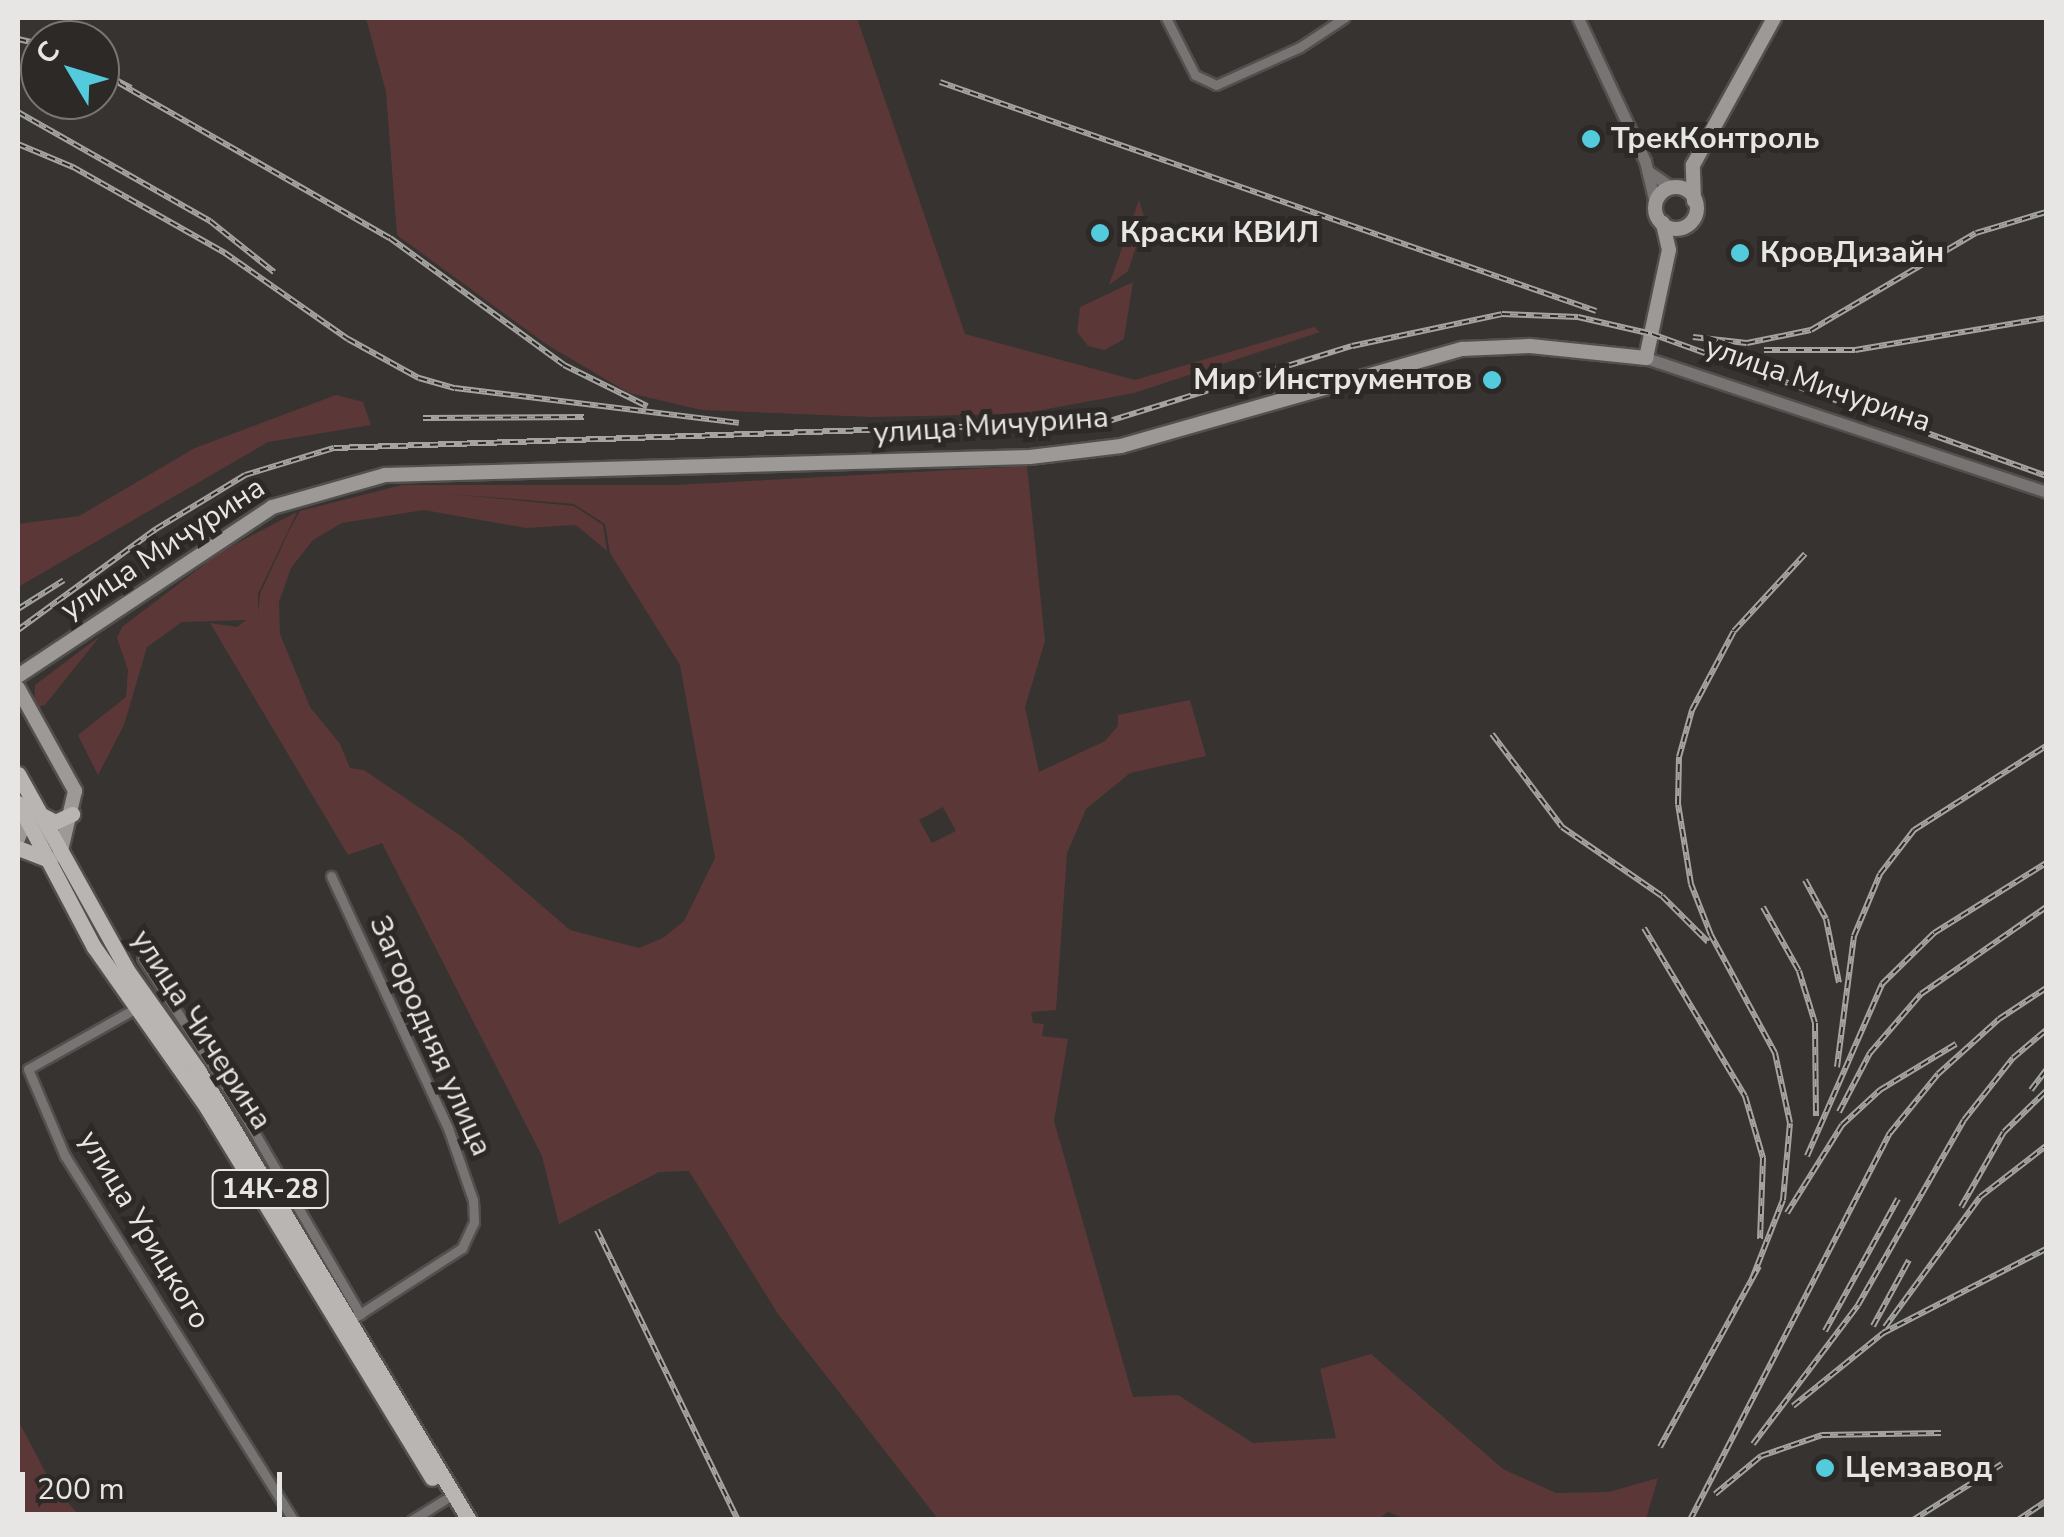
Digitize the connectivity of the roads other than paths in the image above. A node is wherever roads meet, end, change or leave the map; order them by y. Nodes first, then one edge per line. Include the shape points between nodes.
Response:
1 (1166, 18) edge
2 (1344, 18) edge
3 (1578, 18) edge
4 (1774, 18) edge
5 (1693, 165) junction
6 (1649, 172) junction
7 (1671, 186) junction
8 (1694, 201) junction
9 (1655, 203) junction
10 (1663, 224) junction
11 (1683, 231) junction
12 (1668, 250) junction
13 (1646, 358) junction
14 (2046, 492) edge
15 (18, 676) edge
16 (18, 688) edge
17 (18, 774) edge
18 (18, 803) edge
19 (72, 814) junction
20 (32, 815) junction
21 (18, 839) edge
22 (18, 848) edge
23 (53, 858) junction
24 (331, 876) dead end
25 (142, 958) dead end
26 (138, 1007) junction
27 (349, 1321) junction
28 (449, 1497) junction
29 (293, 1520) edge
30 (412, 1520) edge
31 (457, 1520) edge
32 (469, 1520) edge

1 - 2 street via 1195,76 1216,85 1300,47
3 - 6 street
4 - 5 main road
5 - 7 main road
5 - 8 main road
6 - 7 street
6 - 9 street
7 - 8 main road
7 - 9 main road
8 - 11 main road via 1696,219
9 - 10 main road
10 - 11 main road
10 - 12 main road
11 - 12 main road
12 - 13 main road
13 - 14 street, улица Мичурина
13 - 15 main road, улица Мичурина via 1530,346 1462,349 1121,446 1030,458 385,475 272,507
16 - 19 main road via 68,773 75,790
17 - 20 main road, улица Чичерина / 14К-28
18 - 20 main road, улица Чичерина / 14К-28
19 - 20 main road via 55,822
19 - 23 main road
20 - 21 main road
20 - 23 main road, улица Чичерина / 14К-28
22 - 23 main road
23 - 26 main road, улица Чичерина / 14К-28 via 80,924
23 - 27 main road, улица Чичерина / 14К-28
24 - 27 street, Загородняя улица via 448,1128 474,1222 462,1248
25 - 27 street via 243,1113
26 - 27 main road, улица Чичерина / 14К-28
26 - 29 street, улица Урицкого via 28,1068 65,1156
27 - 28 main road, улица Чичерина / 14К-28
28 - 30 street
28 - 31 main road, улица Чичерина / 14К-28
28 - 32 main road, улица Чичерина / 14К-28

